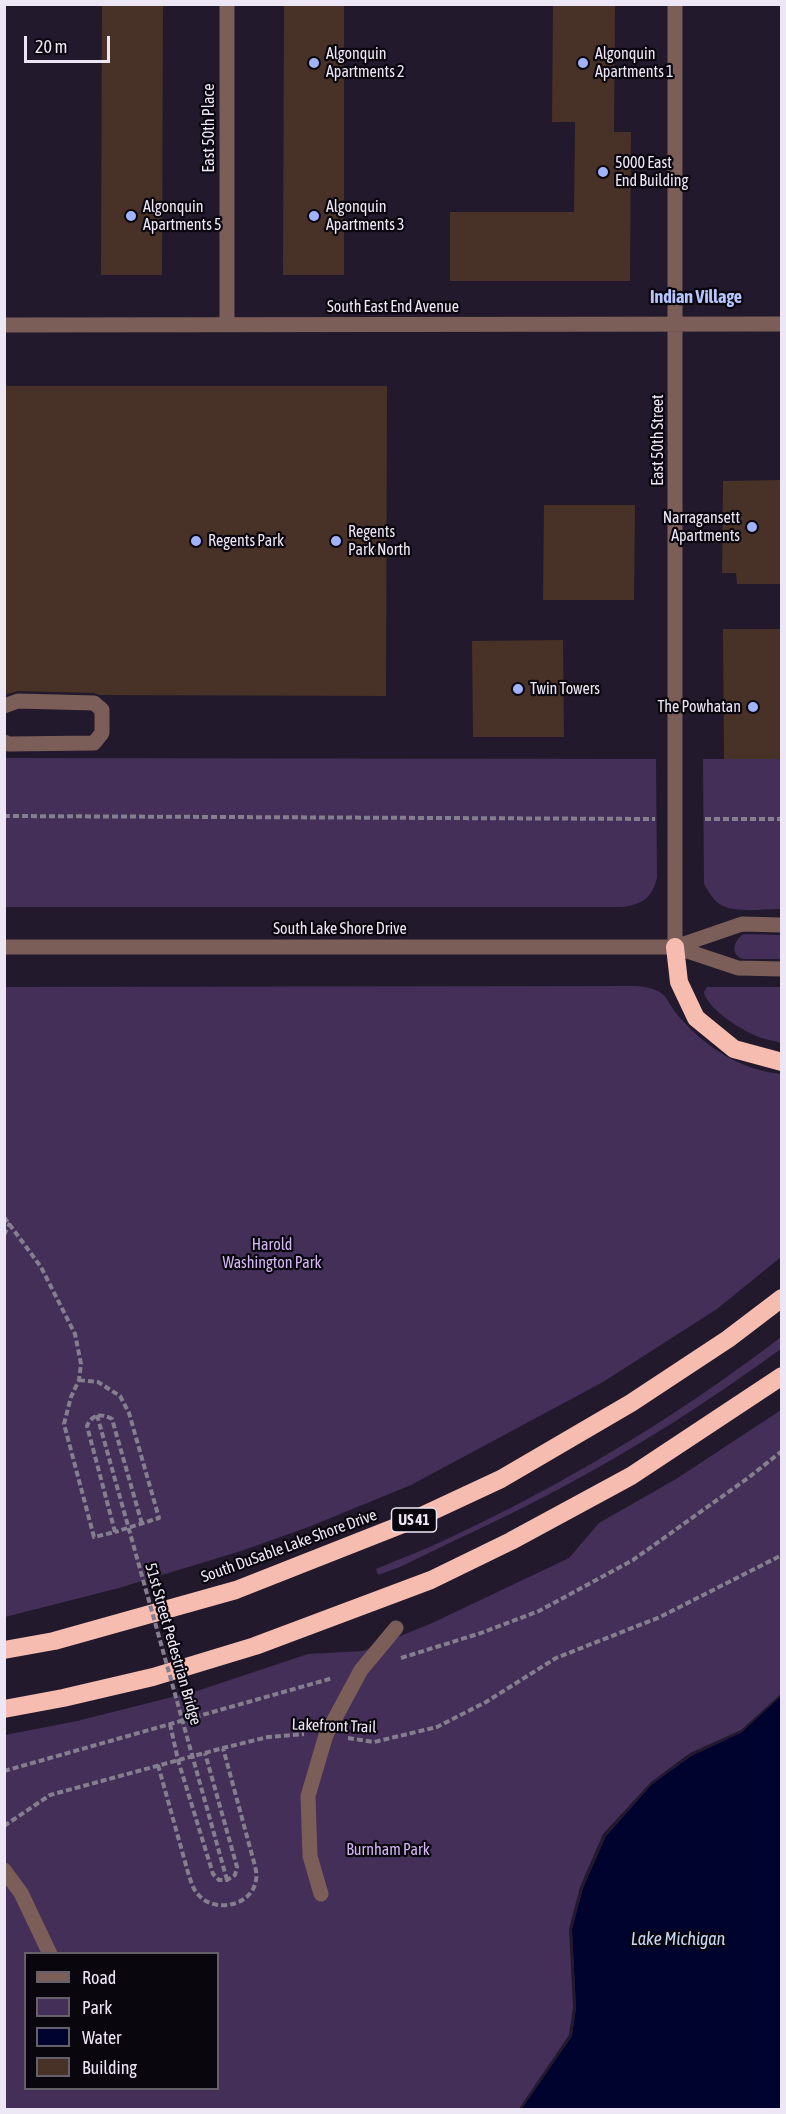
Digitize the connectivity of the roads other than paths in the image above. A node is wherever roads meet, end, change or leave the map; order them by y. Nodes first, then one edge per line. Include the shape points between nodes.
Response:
1 (227, 4) edge
2 (675, 4) edge
3 (227, 324) junction
4 (676, 324) junction
5 (782, 324) edge
6 (4, 325) edge
7 (4, 706) edge
8 (4, 741) edge
9 (782, 925) edge
10 (4, 947) edge
11 (675, 947) junction
12 (782, 969) edge
13 (782, 1062) edge
14 (782, 1298) edge
15 (782, 1376) edge
16 (396, 1628) dead end
17 (4, 1650) edge
18 (4, 1709) edge
19 (4, 1870) edge
20 (321, 1894) dead end
21 (50, 1952) edge

1 - 3 street, East 50th Place
2 - 4 street, East 50th Street
3 - 4 street, South East End Avenue
3 - 6 street, South East End Avenue
4 - 5 street, South East End Avenue
4 - 11 street, East 50th Street
7 - 8 street via 18,701 94,703 102,710 102,732 94,744
9 - 11 street via 742,924
10 - 11 street, South Lake Shore Drive
11 - 12 street via 738,968
11 - 13 highway via 679,982 696,1017 734,1049
14 - 17 highway, South DuSable Lake Shore Drive / US 41 via 631,1403 501,1479 411,1521 236,1590 54,1641
15 - 18 highway via 631,1476 431,1580 255,1646 153,1677
16 - 20 street via 361,1670 326,1735 308,1796 310,1857
19 - 21 street via 21,1893

